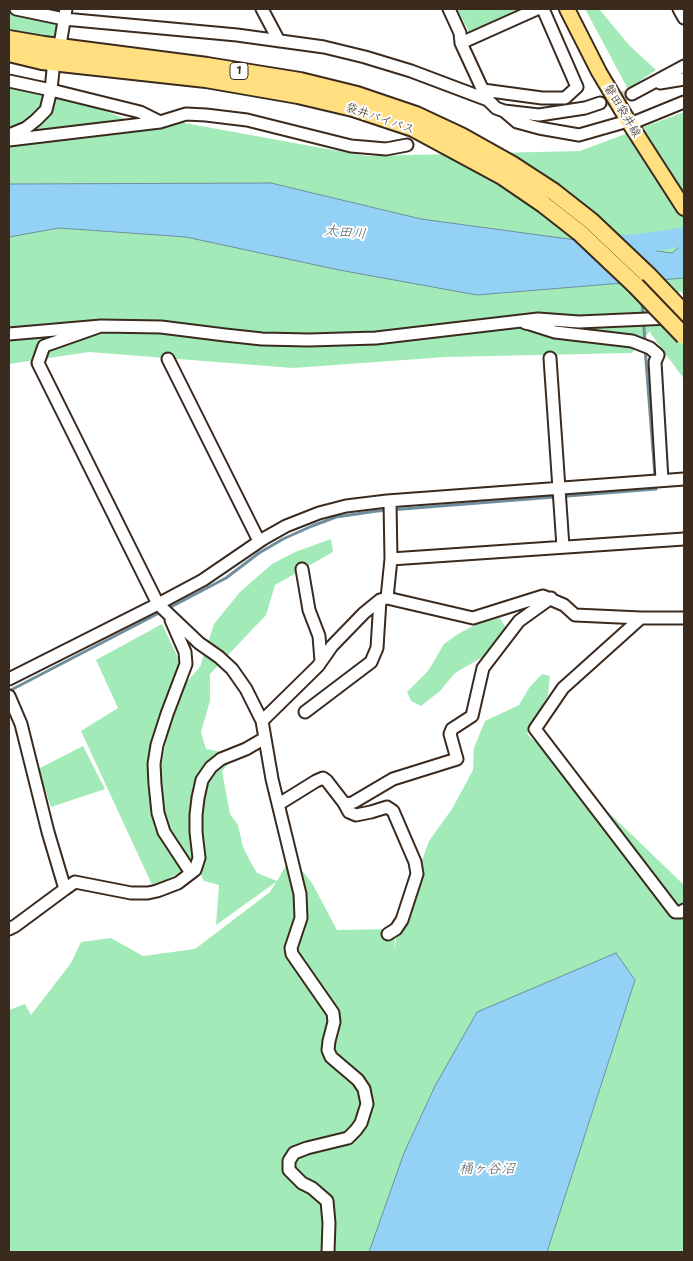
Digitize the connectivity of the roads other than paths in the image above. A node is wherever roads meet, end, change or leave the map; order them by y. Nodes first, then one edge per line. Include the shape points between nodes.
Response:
1 (16, 9) edge
2 (262, 9) edge
3 (449, 9) edge
4 (538, 9) edge
5 (543, 9) edge
6 (568, 9) edge
7 (679, 9) edge
8 (65, 14) edge
9 (684, 18) edge
10 (9, 37) edge
11 (62, 39) dead end
12 (280, 41) junction
13 (461, 43) junction
14 (9, 53) edge
15 (684, 66) edge
16 (53, 70) dead end
17 (684, 79) edge
18 (9, 82) edge
19 (649, 86) junction
20 (50, 90) junction
21 (632, 94) tunnel mouth
22 (486, 95) junction
23 (684, 102) edge
24 (600, 103) tunnel mouth
25 (504, 111) junction
26 (160, 122) junction
27 (631, 126) junction
28 (9, 135) edge
29 (9, 140) edge
30 (407, 145) dead end
31 (684, 208) edge
32 (684, 313) edge
33 (684, 317) edge
34 (506, 322) junction
35 (101, 326) junction
36 (9, 334) edge
37 (684, 336) edge
38 (550, 358) dead end
39 (168, 359) dead end
40 (684, 479) edge
41 (662, 480) junction
42 (559, 488) junction
43 (390, 502) junction
44 (684, 539) edge
45 (259, 541) junction
46 (563, 548) junction
47 (391, 560) junction
48 (302, 568) dead end
49 (551, 598) junction
50 (384, 599) junction
51 (158, 604) junction
52 (169, 614) junction
53 (641, 618) junction
54 (684, 618) edge
55 (321, 661) junction
56 (9, 679) edge
57 (9, 696) edge
58 (305, 712) dead end
59 (262, 721) junction
60 (265, 738) junction
61 (344, 803) junction
62 (279, 804) junction
63 (192, 873) junction
64 (65, 889) junction
65 (684, 910) edge
66 (9, 929) edge
67 (388, 934) dead end
68 (328, 1252) edge

1 - 8 street
2 - 12 street
3 - 13 street
4 - 13 street
5 - 22 street via 577,87 565,98
6 - 27 main road, 磐田袋井線 via 599,72
7 - 9 street
8 - 11 street
8 - 12 street
10 - 32 highway, 袋井バイパス / 1 via 44,45 300,81 357,95 416,115 461,136 554,192 591,221
12 - 22 street via 365,57
13 - 22 street
14 - 37 highway, 袋井バイパス / 1, bridge via 42,61 206,79 298,95 354,108 413,128 502,176 580,233
15 - 19 street
16 - 20 street
17 - 19 street
18 - 20 street
19 - 21 street
20 - 26 street via 140,112
20 - 28 street via 46,110 26,128
22 - 25 street via 496,108
23 - 27 street
24 - 25 street via 539,115
25 - 27 street via 518,122 579,135
26 - 29 street
26 - 30 street via 186,114 206,115 247,120 351,146 386,148
27 - 31 main road, 磐田袋井線
33 - 34 street via 631,321 538,319
34 - 35 street via 376,338 309,340 243,337 161,327
34 - 41 street via 632,342 650,348 658,355 655,362
35 - 36 street
35 - 51 street via 44,346 38,363
38 - 42 street
39 - 45 street
40 - 41 street
41 - 42 street
42 - 43 street
42 - 46 street
43 - 45 street via 346,506 318,513
43 - 47 street
44 - 46 street
45 - 51 street via 203,580
46 - 47 street
47 - 50 street
48 - 55 street via 309,610 319,636
49 - 50 street via 543,596 473,618
49 - 53 street via 575,615
49 - 61 street via 519,621 483,668 472,716 452,729 450,734 457,759 392,780 354,802
50 - 55 street via 364,614
50 - 58 street via 377,648 371,662
51 - 52 street
51 - 56 street
52 - 59 street via 232,669
52 - 63 street via 185,652 186,664 157,745 155,784 164,832
53 - 54 street
53 - 65 street via 563,688 535,729 675,912
55 - 59 street
57 - 64 street via 21,724
59 - 60 street
60 - 62 street
60 - 63 street via 221,759 210,767 202,780 196,815 199,858
61 - 62 street via 323,778
61 - 67 street via 348,812 356,815 387,807 393,811 416,862 417,874 402,920
62 - 68 street via 300,894 301,918 290,948 333,1013 328,1050 331,1057 358,1080 364,1089 366,1104 361,1123 348,1138 306,1148 294,1153 289,1162 289,1170 327,1201
63 - 64 street via 178,883 148,893 131,893 75,882
64 - 66 street

